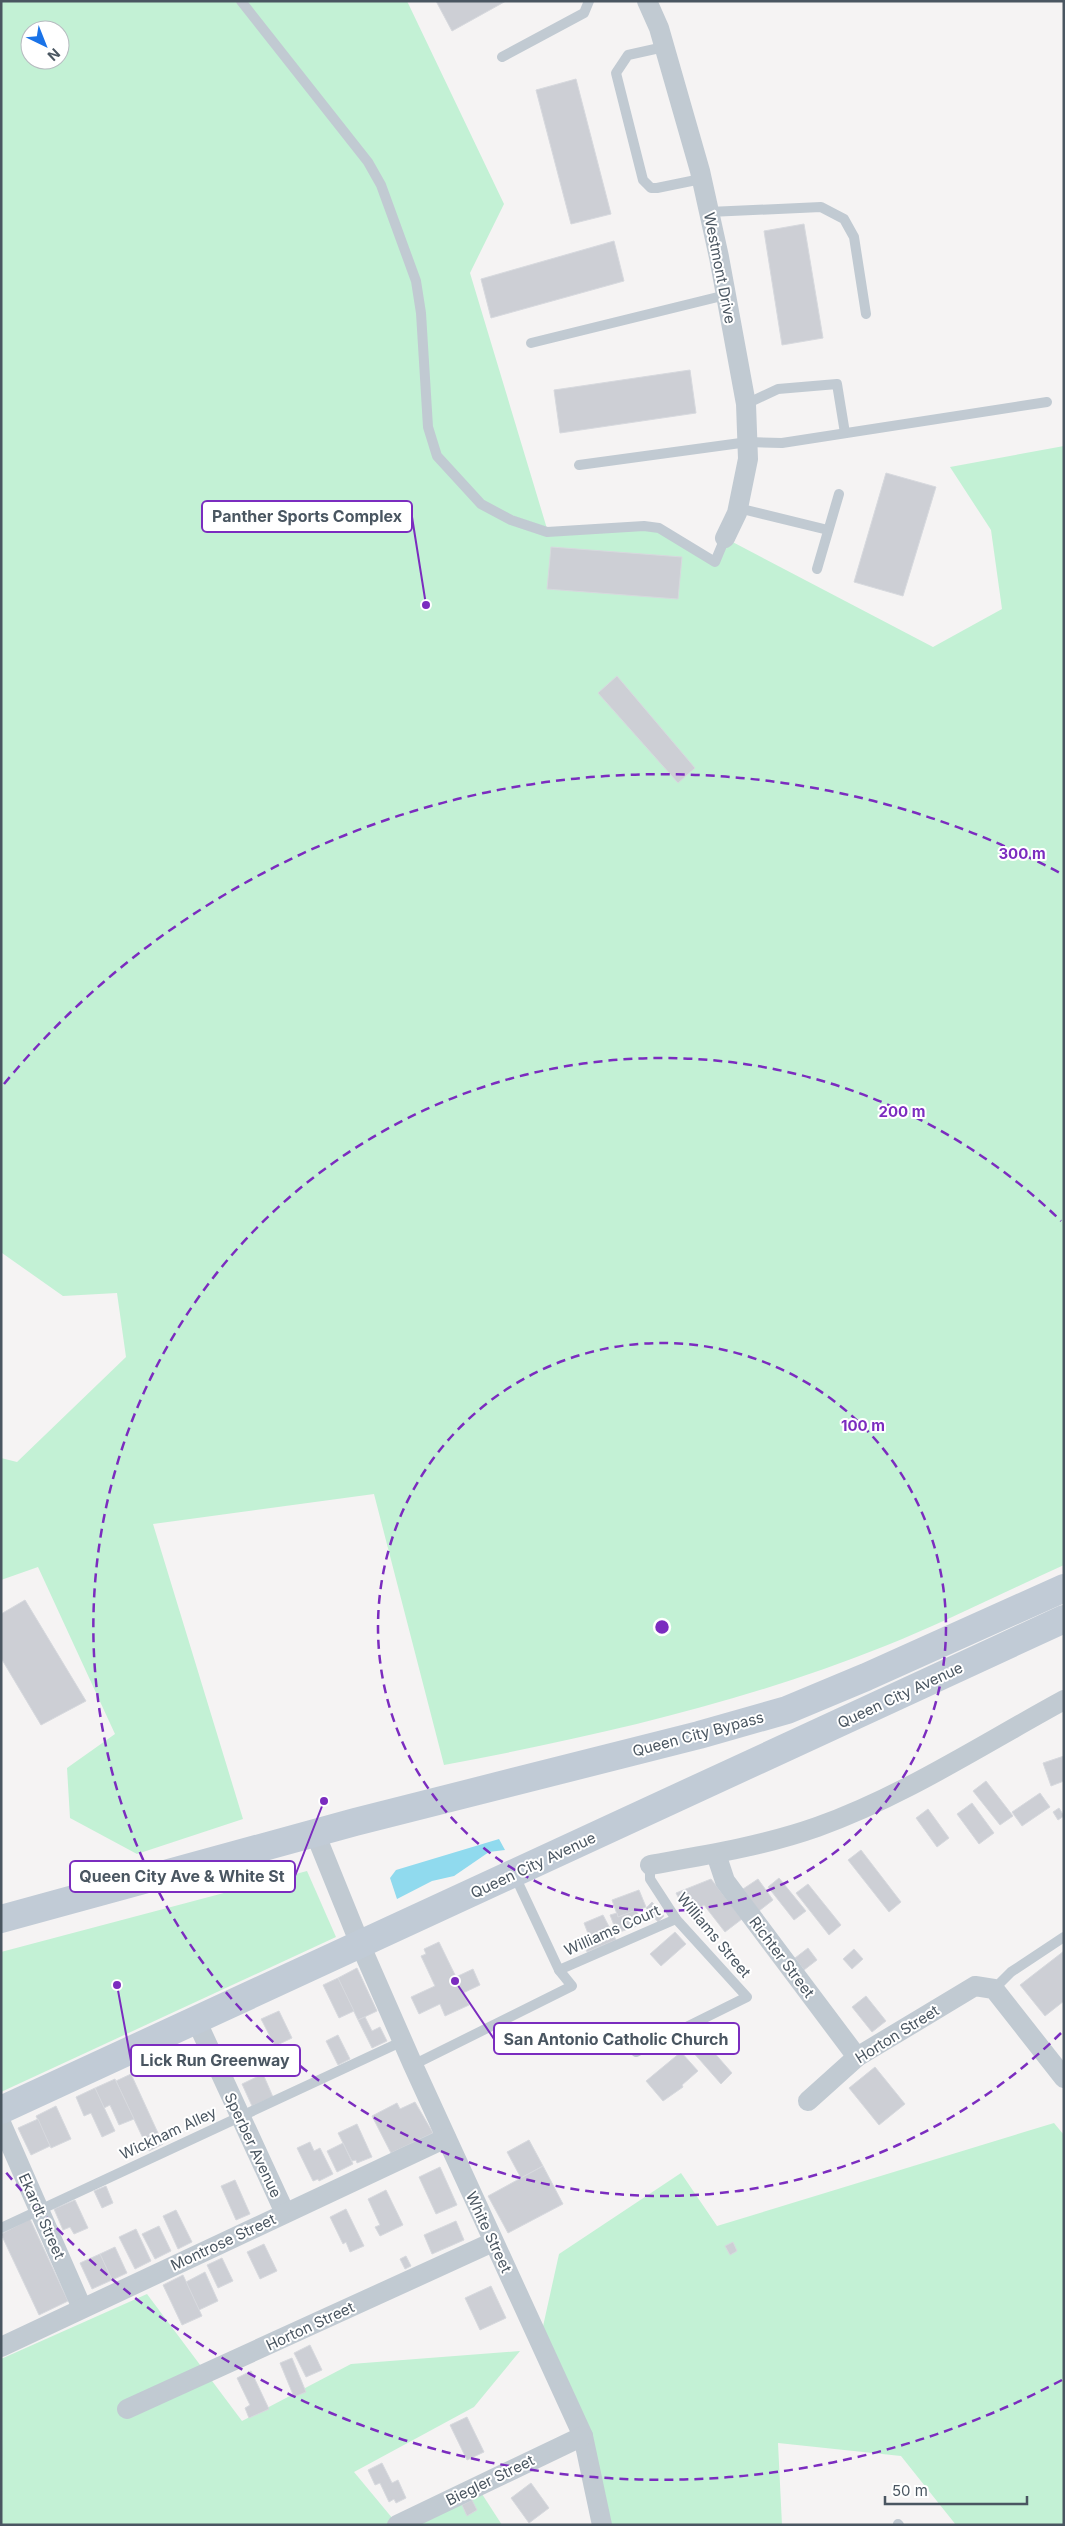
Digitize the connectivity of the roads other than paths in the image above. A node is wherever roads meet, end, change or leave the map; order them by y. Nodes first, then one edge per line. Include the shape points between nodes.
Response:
1 (241, 1) edge
2 (589, 1) edge
3 (647, 1) edge
4 (664, 47) junction
5 (502, 57) dead end
6 (702, 179) junction
7 (709, 212) junction
8 (726, 295) junction
9 (866, 314) dead end
10 (531, 343) dead end
11 (1047, 402) dead end
12 (746, 404) junction
13 (845, 433) junction
14 (748, 442) junction
15 (580, 465) dead end
16 (839, 494) dead end
17 (738, 508) junction
18 (828, 530) junction
19 (725, 538) joint
20 (817, 569) dead end
21 (1064, 1588) edge
22 (1064, 1619) edge
23 (1064, 1700) edge
24 (315, 1833) junction
25 (716, 1854) junction
26 (650, 1865) joint
27 (513, 1873) junction
28 (676, 1918) junction
29 (1, 1919) edge
30 (1064, 1937) edge
31 (360, 1944) junction
32 (560, 1970) junction
33 (994, 1989) junction
34 (197, 2022) junction
35 (403, 2041) junction
36 (636, 2052) dead end
37 (857, 2057) junction
38 (413, 2065) junction
39 (1064, 2078) edge
40 (808, 2101) dead end
41 (1, 2110) edge
42 (240, 2117) junction
43 (1, 2123) edge
44 (446, 2138) junction
45 (39, 2210) junction
46 (285, 2214) junction
47 (1, 2228) edge
48 (493, 2242) junction
49 (82, 2308) junction
50 (1, 2346) edge
51 (127, 2410) dead end
52 (583, 2436) junction
53 (397, 2525) edge
54 (602, 2525) edge

1 - 19 lane via 368,162 381,184 416,281 428,427 437,456 450,472 480,504 511,520 548,532 644,526 660,528 716,562
2 - 5 lane via 584,13
3 - 4 street, Westmont Drive
4 - 6 street, Westmont Drive
4 - 6 lane via 628,55 616,73 643,180 651,188 657,188
6 - 7 street, Westmont Drive
7 - 8 street, Westmont Drive
7 - 9 lane via 821,208 844,219 854,236
8 - 10 lane
8 - 12 street, Westmont Drive
11 - 13 lane
12 - 13 lane via 778,389 837,384
12 - 14 street, Westmont Drive
13 - 14 lane via 782,443
14 - 15 lane
14 - 17 street, Westmont Drive via 748,459
16 - 18 lane
17 - 18 lane
17 - 19 street, Westmont Drive
18 - 20 lane
21 - 24 main road, Queen City Bypass via 787,1710
22 - 27 main road, Queen City Avenue
23 - 25 street via 866,1807 768,1843
24 - 29 main road, Queen City Bypass
24 - 31 street, White Street
25 - 26 street
25 - 37 street, Richter Street via 725,1881
26 - 28 lane, Williams Street via 650,1879
27 - 31 main road, Queen City Avenue
27 - 32 lane
28 - 32 lane, Williams Court
28 - 36 lane, Williams Street via 747,1997
30 - 33 lane via 1011,1972
31 - 34 main road, Queen City Avenue
31 - 35 street, White Street
32 - 38 lane via 572,1986
33 - 37 street, Horton Street via 975,1986
33 - 39 street
34 - 41 main road, Queen City Avenue
34 - 42 street, Sperber Avenue
35 - 38 street, White Street
35 - 42 lane, Wickham Alley
37 - 40 street, Horton Street
38 - 44 street, White Street
42 - 45 lane, Wickham Alley
42 - 46 street, Sperber Avenue
43 - 45 street, Ekardt Street
44 - 46 street, Montrose Street
44 - 48 street, White Street
45 - 47 lane, Wickham Alley
45 - 49 street, Ekardt Street
46 - 49 street, Montrose Street
48 - 51 street, Horton Street
48 - 52 street, White Street
49 - 50 street, Montrose Street
52 - 53 street, Biegler Street
52 - 54 street, White Street

